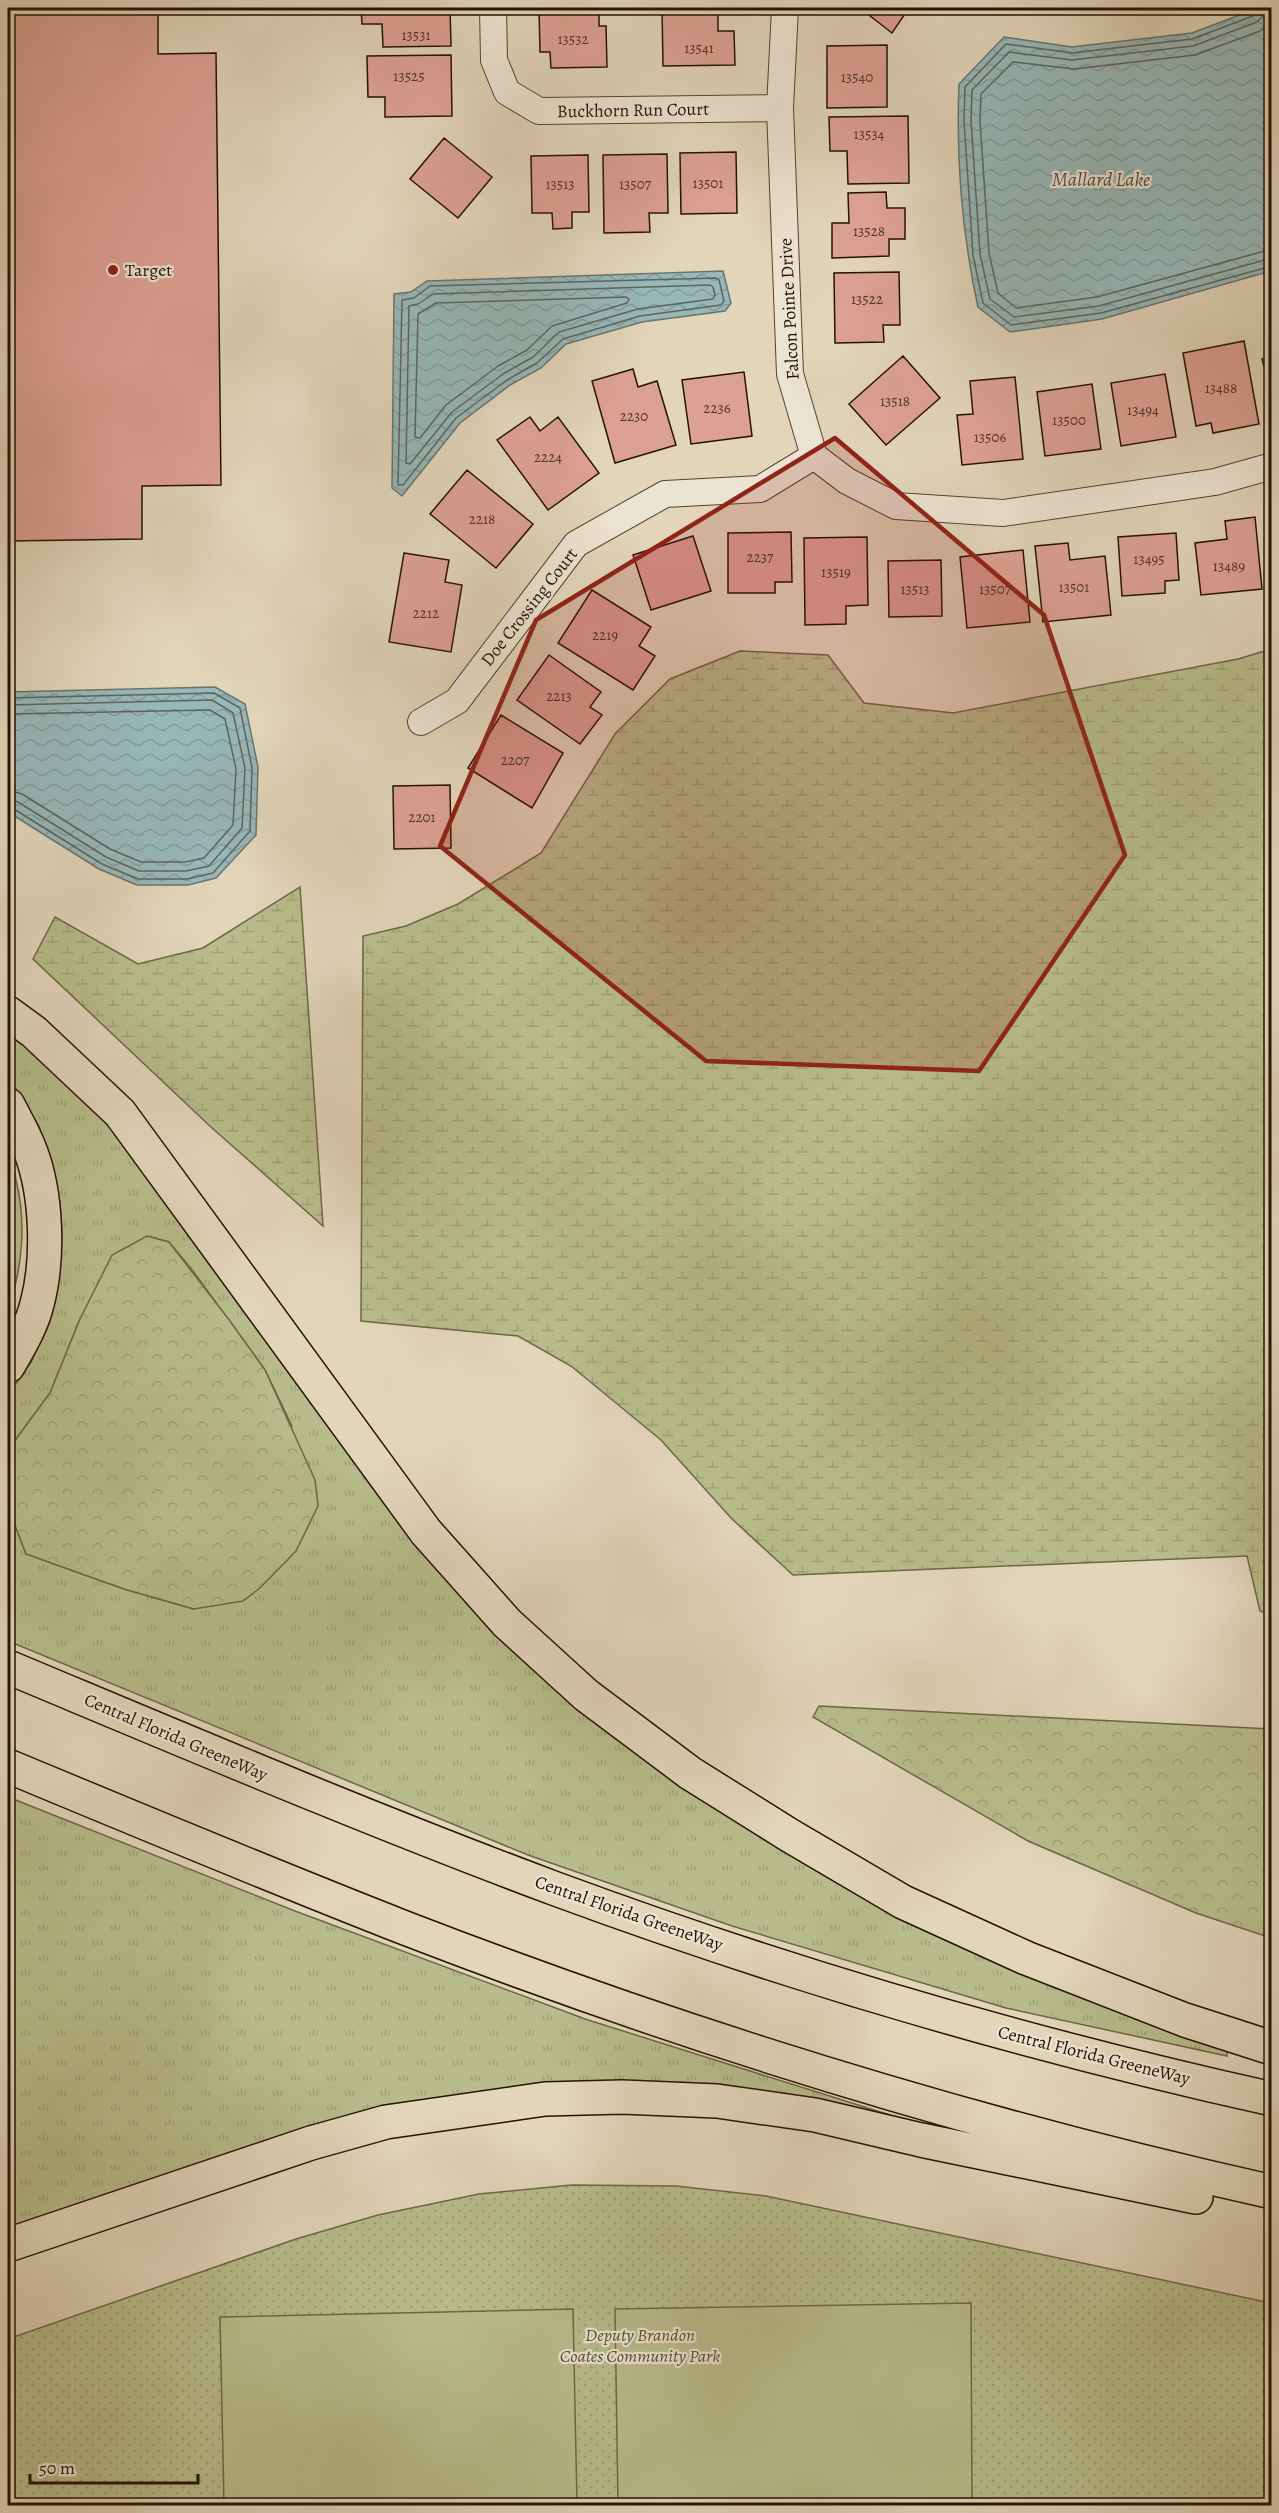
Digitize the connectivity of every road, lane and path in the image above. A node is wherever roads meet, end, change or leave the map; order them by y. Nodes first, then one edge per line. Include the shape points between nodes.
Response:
1 (493, 8) edge
2 (785, 8) edge
3 (780, 108) junction
4 (814, 456) junction
5 (1272, 466) edge
6 (421, 722) dead end
7 (8, 1013) edge
8 (8, 1104) edge
9 (8, 1366) edge
10 (8, 1667) edge
11 (8, 1766) edge
12 (1272, 2048) edge
13 (1272, 2098) edge
14 (1272, 2192) edge
15 (1272, 2212) edge
16 (8, 2244) edge

1 - 3 street, Buckhorn Run Court via 494,60 507,92 539,111
2 - 3 street, Falcon Pointe Drive
3 - 4 street, Falcon Pointe Drive via 790,374
4 - 5 street via 847,481 896,506 1003,513 1215,482
4 - 6 street, Doe Crossing Court via 760,489 665,494 576,544 457,701
7 - 12 highway via 56,1051 120,1113 426,1532 507,1623 586,1695 690,1773 903,1902 1026,1958 1185,2020
8 - 9 highway via 30,1150 41,1193 44,1253 37,1304
10 - 13 highway, Central Florida GreeneWay via 326,1800 668,1928 914,2007 1132,2066
11 - 14 highway via 407,1929 650,2017 994,2122
15 - 16 highway via 815,2115 717,2101 622,2097 545,2099 386,2122 311,2143

